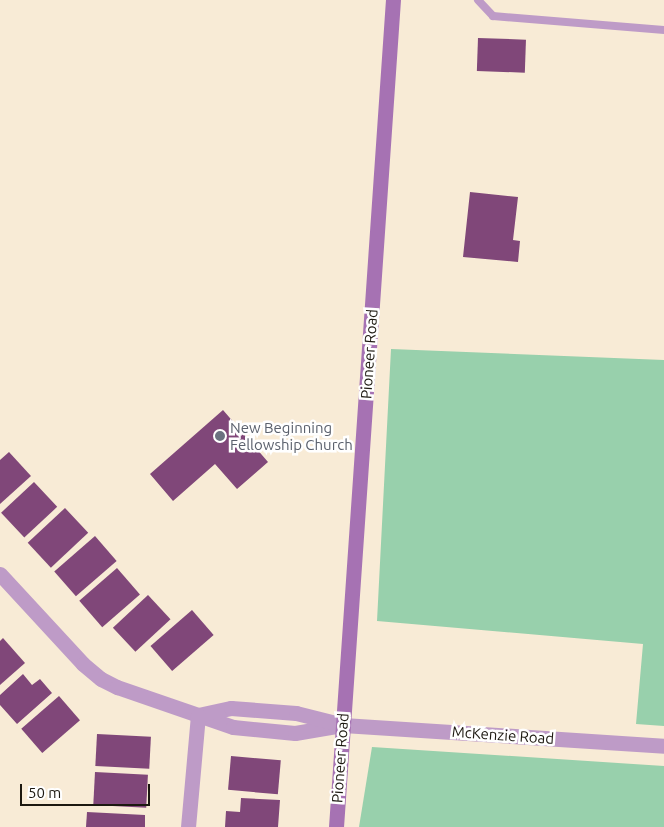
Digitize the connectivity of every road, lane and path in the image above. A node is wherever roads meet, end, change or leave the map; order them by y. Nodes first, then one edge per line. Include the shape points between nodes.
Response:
1 (393, 0) edge
2 (478, 0) edge
3 (664, 30) edge
4 (0, 574) edge
5 (198, 716) junction
6 (343, 725) junction
7 (664, 746) edge
8 (188, 827) edge
9 (336, 827) edge

1 - 6 main road, Pioneer Road
2 - 3 lane via 493,16
4 - 5 street, McKenzie Road via 101,679
5 - 6 street, McKenzie Road via 233,728 295,733
5 - 8 street
6 - 7 street, McKenzie Road
6 - 9 main road, Pioneer Road

